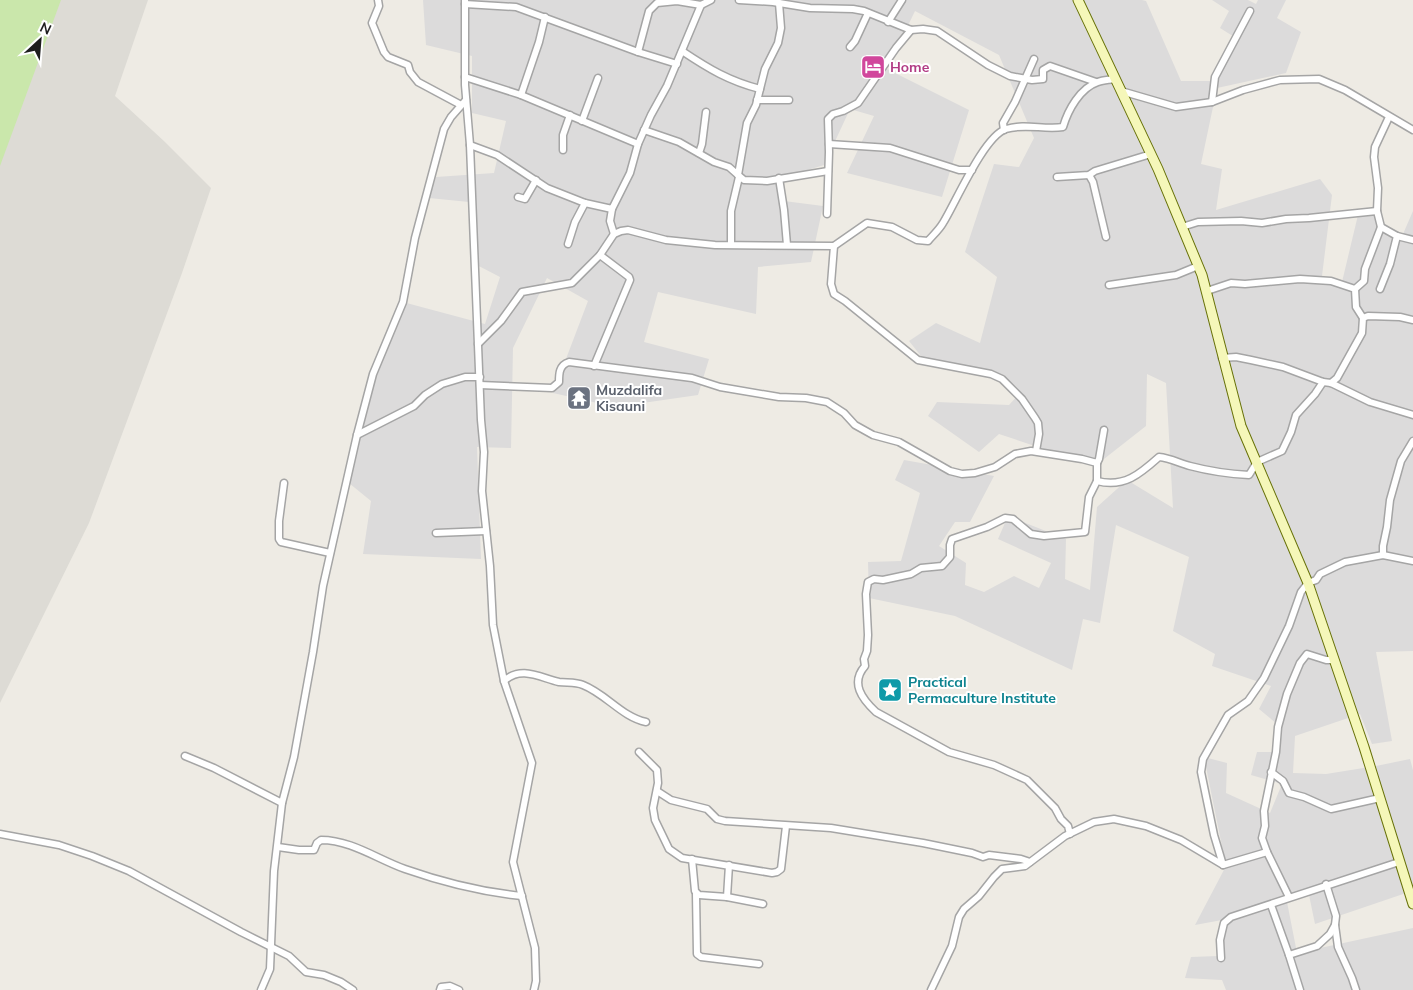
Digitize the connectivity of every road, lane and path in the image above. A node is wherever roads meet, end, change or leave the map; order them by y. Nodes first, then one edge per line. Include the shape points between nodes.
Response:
1 (378, 0) edge
2 (712, 0) edge
3 (739, 0) edge
4 (754, 0) edge
5 (902, 0) edge
6 (1078, 0) edge
7 (465, 2) edge
8 (517, 3) edge
9 (779, 3) junction
10 (701, 5) junction
11 (1250, 12) dead end
12 (868, 13) junction
13 (545, 17) junction
14 (888, 22) junction
15 (911, 30) junction
16 (850, 47) dead end
17 (682, 51) junction
18 (638, 52) junction
19 (1034, 59) dead end
20 (676, 64) junction
21 (465, 77) junction
22 (598, 78) dead end
23 (1025, 79) junction
24 (1114, 79) junction
25 (1096, 82) junction
26 (760, 89) junction
27 (1120, 91) junction
28 (521, 95) junction
29 (757, 100) junction
30 (789, 100) dead end
31 (463, 102) junction
32 (1212, 102) junction
33 (706, 112) dead end
34 (570, 115) junction
35 (1389, 117) junction
36 (582, 121) junction
37 (644, 130) junction
38 (1004, 130) junction
39 (1413, 130) edge
40 (638, 144) junction
41 (829, 144) junction
42 (470, 145) junction
43 (563, 150) dead end
44 (698, 153) junction
45 (1151, 154) junction
46 (972, 170) junction
47 (828, 171) junction
48 (1089, 175) junction
49 (738, 176) junction
50 (1057, 177) dead end
51 (779, 178) junction
52 (536, 180) junction
53 (518, 197) dead end
54 (585, 203) junction
55 (612, 209) junction
56 (1377, 211) junction
57 (828, 214) dead end
58 (1182, 227) junction
59 (1380, 228) junction
60 (614, 234) junction
61 (1398, 236) junction
62 (1106, 237) dead end
63 (1413, 240) edge
64 (568, 244) dead end
65 (731, 244) junction
66 (787, 246) junction
67 (834, 246) junction
68 (600, 255) junction
69 (1198, 266) junction
70 (1109, 285) dead end
71 (1355, 289) junction
72 (1380, 289) dead end
73 (1207, 291) junction
74 (1363, 318) junction
75 (1413, 320) edge
76 (478, 344) junction
77 (1222, 358) junction
78 (594, 366) junction
79 (480, 377) junction
80 (1322, 382) junction
81 (1331, 383) junction
82 (480, 385) junction
83 (1413, 415) edge
84 (1104, 430) dead end
85 (357, 435) junction
86 (1413, 441) edge
87 (1036, 451) junction
88 (1097, 463) junction
89 (1258, 466) junction
90 (1097, 481) junction
91 (284, 483) dead end
92 (486, 531) junction
93 (436, 533) dead end
94 (330, 553) junction
95 (1383, 555) junction
96 (1413, 561) edge
97 (1308, 584) junction
98 (1333, 660) junction
99 (504, 681) junction
100 (646, 722) dead end
101 (639, 752) dead end
102 (185, 756) dead end
103 (1271, 772) junction
104 (657, 791) junction
105 (1380, 798) junction
106 (282, 803) junction
107 (786, 826) junction
108 (0, 834) edge
109 (1070, 834) junction
110 (278, 847) junction
111 (1267, 852) junction
112 (692, 859) junction
113 (1030, 862) junction
114 (1399, 862) junction
115 (730, 866) junction
116 (1222, 866) junction
117 (1326, 884) junction
118 (696, 894) junction
119 (522, 896) junction
120 (727, 897) junction
121 (1289, 897) junction
122 (763, 904) dead end
123 (1413, 904) edge
124 (1271, 905) junction
125 (1335, 925) junction
126 (271, 946) junction
127 (1289, 955) junction
128 (1221, 958) dead end
129 (759, 964) dead end
130 (261, 990) edge
131 (353, 990) edge
132 (440, 990) edge
133 (459, 990) edge
134 (534, 990) edge
135 (931, 990) edge
136 (1300, 990) edge
137 (1356, 990) edge

1 - 31 street via 372,23 384,52 408,65 418,82
2 - 10 street
3 - 4 street
4 - 9 street
5 - 14 street
6 - 24 main road
7 - 8 street
7 - 21 street
8 - 13 street
9 - 12 street
9 - 26 street via 781,28 778,43
10 - 17 street
10 - 18 street via 677,1 652,6
11 - 32 street via 1215,77
12 - 14 street
12 - 16 street
13 - 18 street
13 - 28 street
14 - 15 street
15 - 23 street via 937,31 988,66
15 - 41 street via 858,102 829,117
17 - 20 street
17 - 26 street via 733,81
18 - 20 street
19 - 23 street
20 - 37 street
21 - 28 street
21 - 31 street
22 - 36 street
23 - 25 street via 1042,79 1043,70 1050,66
23 - 38 street via 1003,123
24 - 25 street
24 - 27 main road
25 - 38 street via 1073,104 1063,128 1016,127
26 - 29 street
27 - 32 street via 1176,107
27 - 45 main road
28 - 34 street
29 - 30 street
29 - 49 street via 747,123
31 - 42 street
31 - 85 street via 451,116 442,136 415,238 403,302 372,374
32 - 35 street via 1280,80 1319,79
33 - 44 street
34 - 36 street
34 - 43 street via 563,135
35 - 39 street
35 - 56 street via 1375,147
36 - 40 street
37 - 40 street
37 - 44 street via 679,142
38 - 46 street via 990,141
40 - 55 street via 630,172
41 - 46 street via 890,148 959,170
41 - 47 street
42 - 52 street via 497,154
42 - 76 street
44 - 49 street
45 - 48 street
45 - 58 main road
46 - 67 street via 942,226 928,241 917,240 892,227 868,223
47 - 51 street
47 - 57 street
48 - 50 street
48 - 62 street
49 - 51 street via 755,181
49 - 65 street via 731,211
51 - 66 street
52 - 53 street via 525,199
52 - 54 street via 547,188
54 - 55 street
54 - 64 street
55 - 60 street via 610,221
56 - 58 street via 1262,223 1198,222
56 - 59 street
58 - 69 main road
59 - 61 street
59 - 71 street via 1364,281
60 - 65 street via 628,230 666,240
60 - 68 street
61 - 63 street
61 - 72 street
65 - 66 street
66 - 67 street
67 - 87 street via 831,284 834,294 918,360 986,372 1002,379 1022,399 1038,423
68 - 76 street via 572,283 522,292 501,321
68 - 78 street via 630,280
69 - 70 street via 1176,275
69 - 73 main road
71 - 73 street via 1331,281 1300,279 1231,283
71 - 74 street via 1356,308
73 - 77 main road
74 - 75 street
74 - 81 street via 1362,332 1337,378
76 - 79 street
77 - 80 street via 1259,362
77 - 89 main road via 1241,426
78 - 82 street via 565,363 559,382 552,388
78 - 87 street via 692,378 780,397 827,402 855,425 873,435 899,442 950,472 976,474 1015,454
79 - 82 street
79 - 85 street via 465,376 442,384 414,406
80 - 81 street
80 - 89 street via 1296,415 1282,451
81 - 83 street via 1370,402
82 - 92 street
84 - 88 street
85 - 94 street
86 - 95 street via 1401,460 1390,500
87 - 88 street
88 - 90 street
89 - 90 street via 1250,475 1210,471 1159,457 1132,479 1107,484
89 - 97 main road
90 - 109 street via 1089,497 1085,532 1031,534 1013,519 1006,518 952,539 950,556 942,566 920,568 911,574 868,582 867,651 865,666 858,673 857,682 865,700 881,715 949,752 994,765 1027,780 1055,808
91 - 94 street via 279,539
92 - 93 street
92 - 99 street via 493,625
94 - 106 street via 294,757
95 - 96 street
95 - 97 street via 1345,562
97 - 98 main road
97 - 116 street via 1301,592 1290,626 1264,678 1248,701 1228,715 1203,759 1201,772
98 - 103 street via 1307,654 1300,663 1284,702
98 - 105 main road
99 - 100 street via 516,674 534,674 559,682 582,684 635,720
99 - 119 street via 532,763 513,862
101 - 104 street via 657,770
102 - 106 street
103 - 105 street via 1283,781 1289,794 1325,807 1336,808
103 - 111 street via 1262,838
104 - 107 street via 671,800 707,809 717,819
104 - 112 street via 653,808 663,839 669,849 682,858
105 - 114 main road
106 - 110 street
107 - 113 street via 831,828 984,857 989,855
107 - 115 street via 781,869 777,872
108 - 126 street via 59,845 129,871
109 - 113 street
109 - 116 street via 1094,822 1114,819 1146,826 1180,840
110 - 119 street via 314,850 321,840 328,840 349,845 405,869 491,892
110 - 126 street
111 - 116 street
111 - 121 street
112 - 115 street
112 - 118 street
113 - 135 street via 1017,868 1002,869 964,909 952,946
114 - 117 street
114 - 123 main road
115 - 120 street
117 - 121 street
117 - 125 street via 1336,916
118 - 120 street
118 - 129 street via 697,954
119 - 134 street via 535,948
120 - 122 street
121 - 124 street
124 - 127 street
124 - 128 street via 1231,917 1224,923 1220,940
125 - 127 street via 1317,946
125 - 137 street via 1338,947
126 - 130 street via 270,969
126 - 131 street via 289,956 306,972 324,975
127 - 136 street
132 - 133 street via 450,986

